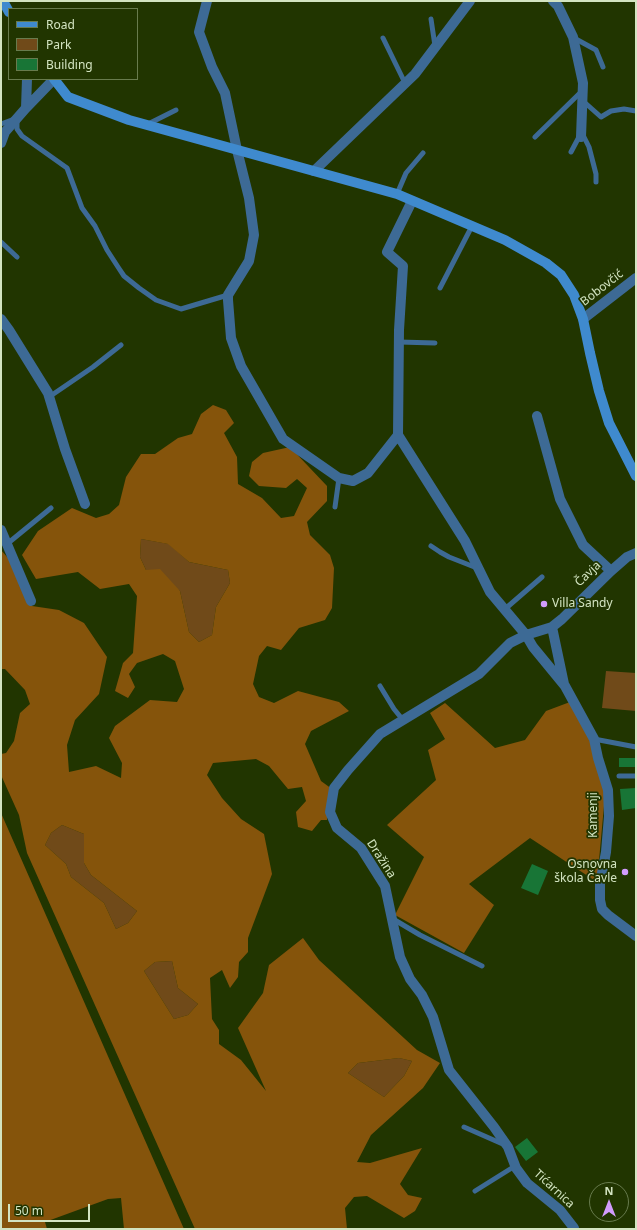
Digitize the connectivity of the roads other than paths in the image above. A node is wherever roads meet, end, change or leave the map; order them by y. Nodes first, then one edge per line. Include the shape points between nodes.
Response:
1 (3, 1) edge
2 (207, 1) edge
3 (470, 1) edge
4 (553, 1) edge
5 (8, 10) edge
6 (431, 19) dead end
7 (573, 37) junction
8 (383, 38) dead end
9 (435, 47) junction
10 (603, 67) dead end
11 (26, 80) edge
12 (53, 80) edge
13 (55, 80) edge
14 (405, 83) junction
15 (582, 95) junction
16 (26, 108) junction
17 (176, 110) dead end
18 (636, 111) edge
19 (17, 118) junction
20 (1, 124) edge
21 (147, 125) junction
22 (582, 135) junction
23 (535, 136) dead end
24 (1, 143) edge
25 (237, 150) junction
26 (571, 152) dead end
27 (423, 153) dead end
28 (314, 171) junction
29 (596, 182) dead end
30 (397, 194) junction
31 (412, 201) junction
32 (472, 226) junction
33 (1, 242) edge
34 (18, 257) dead end
35 (636, 278) edge
36 (440, 288) dead end
37 (228, 295) junction
38 (583, 319) junction
39 (1, 320) edge
40 (399, 342) junction
41 (436, 343) dead end
42 (121, 345) dead end
43 (48, 397) junction
44 (538, 416) dead end
45 (398, 435) junction
46 (636, 476) edge
47 (339, 478) junction
48 (85, 504) dead end
49 (335, 507) dead end
50 (52, 508) dead end
51 (1, 530) edge
52 (7, 544) junction
53 (431, 546) dead end
54 (636, 553) edge
55 (478, 569) junction
56 (611, 571) junction
57 (542, 577) dead end
58 (32, 601) dead end
59 (505, 609) junction
60 (552, 627) junction
61 (526, 635) junction
62 (380, 686) dead end
63 (565, 686) junction
64 (403, 720) junction
65 (594, 739) junction
66 (636, 747) edge
67 (619, 776) dead end
68 (636, 776) edge
69 (392, 918) junction
70 (636, 936) edge
71 (482, 966) dead end
72 (464, 1127) dead end
73 (508, 1146) junction
74 (516, 1167) junction
75 (475, 1191) dead end
76 (574, 1228) dead end

1 - 5 main road
2 - 25 street via 199,32 225,93
3 - 9 street
4 - 7 street
6 - 9 lane
7 - 10 lane via 596,50
7 - 15 street via 583,83
8 - 14 lane
9 - 14 street
11 - 16 street
12 - 16 street
13 - 21 main road via 68,97
14 - 28 street
15 - 18 lane via 601,117 611,111
15 - 22 street
15 - 23 lane
16 - 19 street
17 - 21 lane
19 - 20 lane
19 - 24 street via 5,132
19 - 37 lane via 22,136 67,168 82,208 124,276 156,300 181,309
21 - 25 main road
22 - 26 lane
22 - 29 lane via 589,147
25 - 28 main road
25 - 37 street via 250,198 254,235 250,261
27 - 30 lane via 406,173
28 - 30 main road
30 - 31 main road
31 - 32 main road
31 - 40 street via 387,252 403,266
32 - 36 lane
32 - 38 main road via 526,251 561,275 574,295
33 - 34 lane
35 - 38 street, Bobovčić
37 - 47 street via 231,338 241,366 283,439
38 - 46 main road via 599,392 609,423
39 - 43 street
40 - 41 lane
40 - 45 street
42 - 43 lane
43 - 48 street
44 - 56 street via 560,499 583,545
45 - 47 street via 368,473 353,481
45 - 55 street via 465,541
47 - 49 lane
50 - 52 lane
51 - 52 street
52 - 58 street
53 - 55 lane
54 - 56 street, Čavja via 627,556
55 - 59 street via 490,592
56 - 60 street, Čavja
57 - 59 lane
59 - 61 street
60 - 61 street, Čavja
60 - 63 street, Kamenji
61 - 63 street, Kamenji
61 - 64 street, Dražina via 510,643 479,674
62 - 64 lane
63 - 65 street, Kamenji
64 - 69 street, Dražina via 380,734 348,770 334,788 330,812 337,828 361,848 385,886
65 - 66 lane
65 - 70 street, Kamenji via 608,790 609,816 600,900 608,915
67 - 68 lane
69 - 71 lane
69 - 73 street, Dražina via 400,956 410,980 433,1017 449,1070
72 - 73 lane
73 - 74 street, Dražina
74 - 75 lane
74 - 76 street, Tićarnica via 527,1183 560,1210

